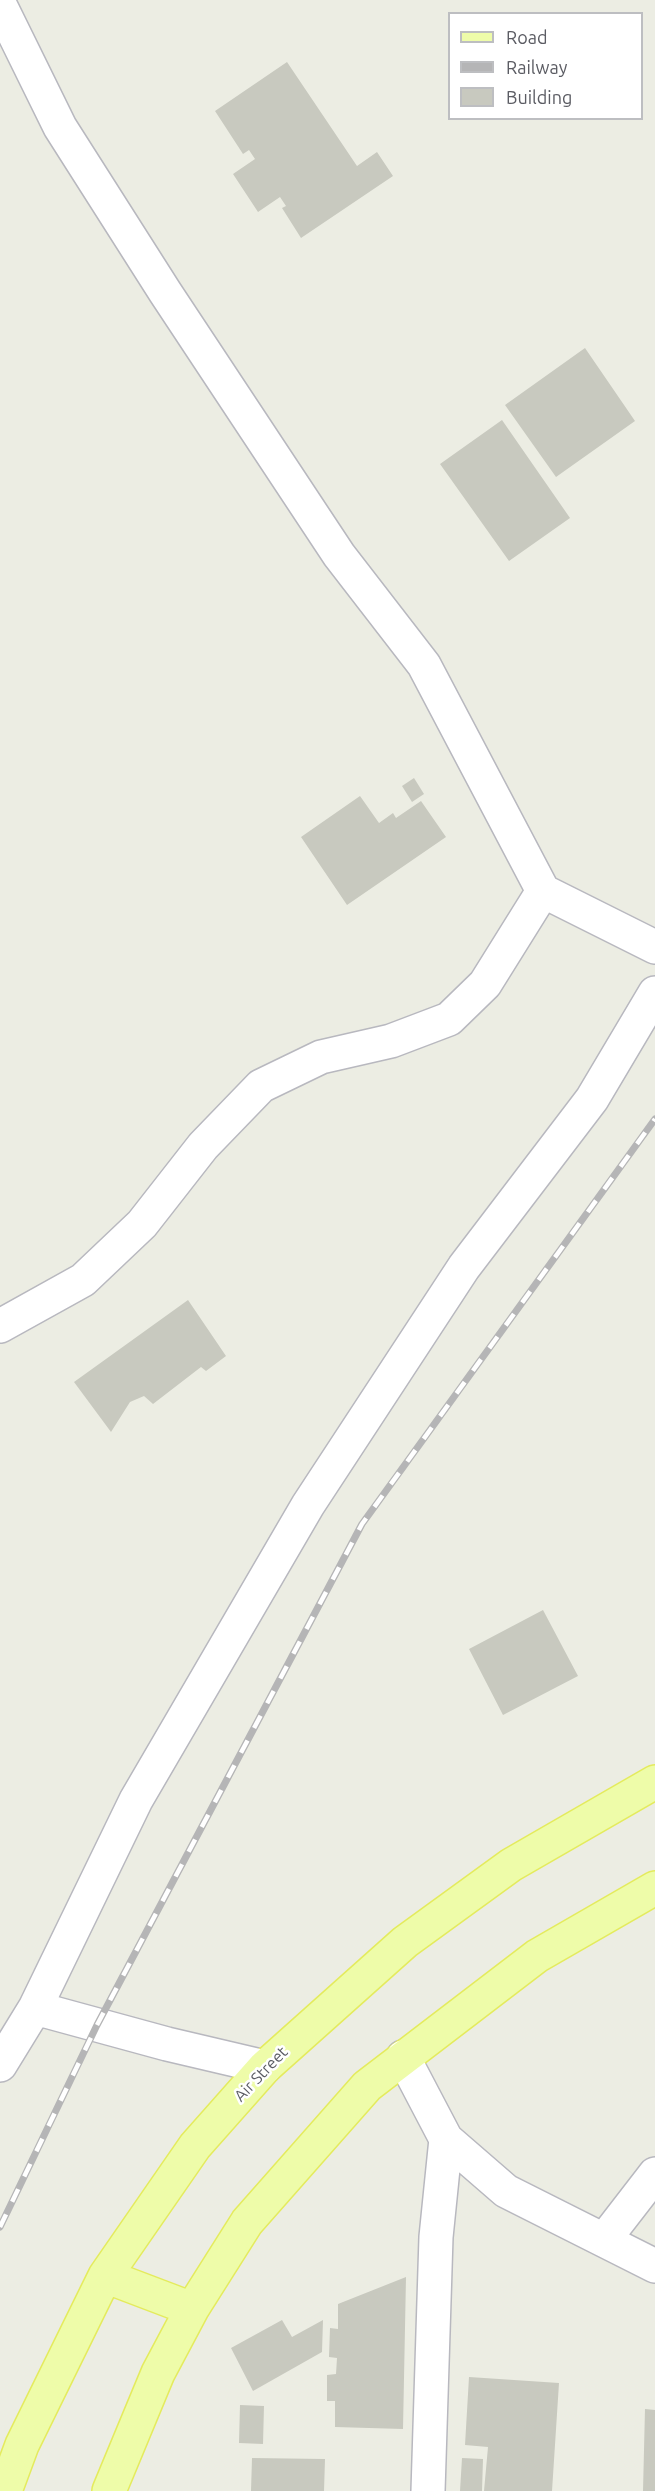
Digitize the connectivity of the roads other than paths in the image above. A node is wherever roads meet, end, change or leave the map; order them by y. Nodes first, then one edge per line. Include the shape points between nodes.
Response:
1 (0, 5) edge
2 (543, 891) junction
3 (655, 947) edge
4 (655, 993) edge
5 (0, 1326) edge
6 (655, 1782) edge
7 (655, 1888) edge
8 (35, 2008) junction
9 (403, 2057) junction
10 (0, 2065) edge
11 (265, 2067) junction
12 (446, 2139) junction
13 (655, 2174) edge
14 (604, 2240) junction
15 (655, 2266) edge
16 (105, 2276) junction
17 (192, 2309) junction
18 (6, 2491) edge
19 (109, 2491) edge
20 (428, 2491) edge

1 - 2 street via 60,127 159,282 339,555 424,665
2 - 3 street
2 - 5 street via 484,984 449,1019 391,1041 321,1057 261,1086 203,1146 142,1224 83,1280
4 - 8 street via 592,1099 464,1267 308,1505 136,1800
6 - 11 main road, Air Street via 511,1865 405,1942
7 - 9 main road via 537,1956
8 - 10 street
8 - 11 street
9 - 12 street
9 - 17 main road via 367,2086 247,2222
11 - 16 main road, Air Street via 195,2146
12 - 14 street via 506,2191
12 - 20 street via 436,2237
13 - 14 street
14 - 15 street
16 - 17 main road
16 - 18 main road, Air Street via 22,2445
17 - 19 main road via 158,2373

